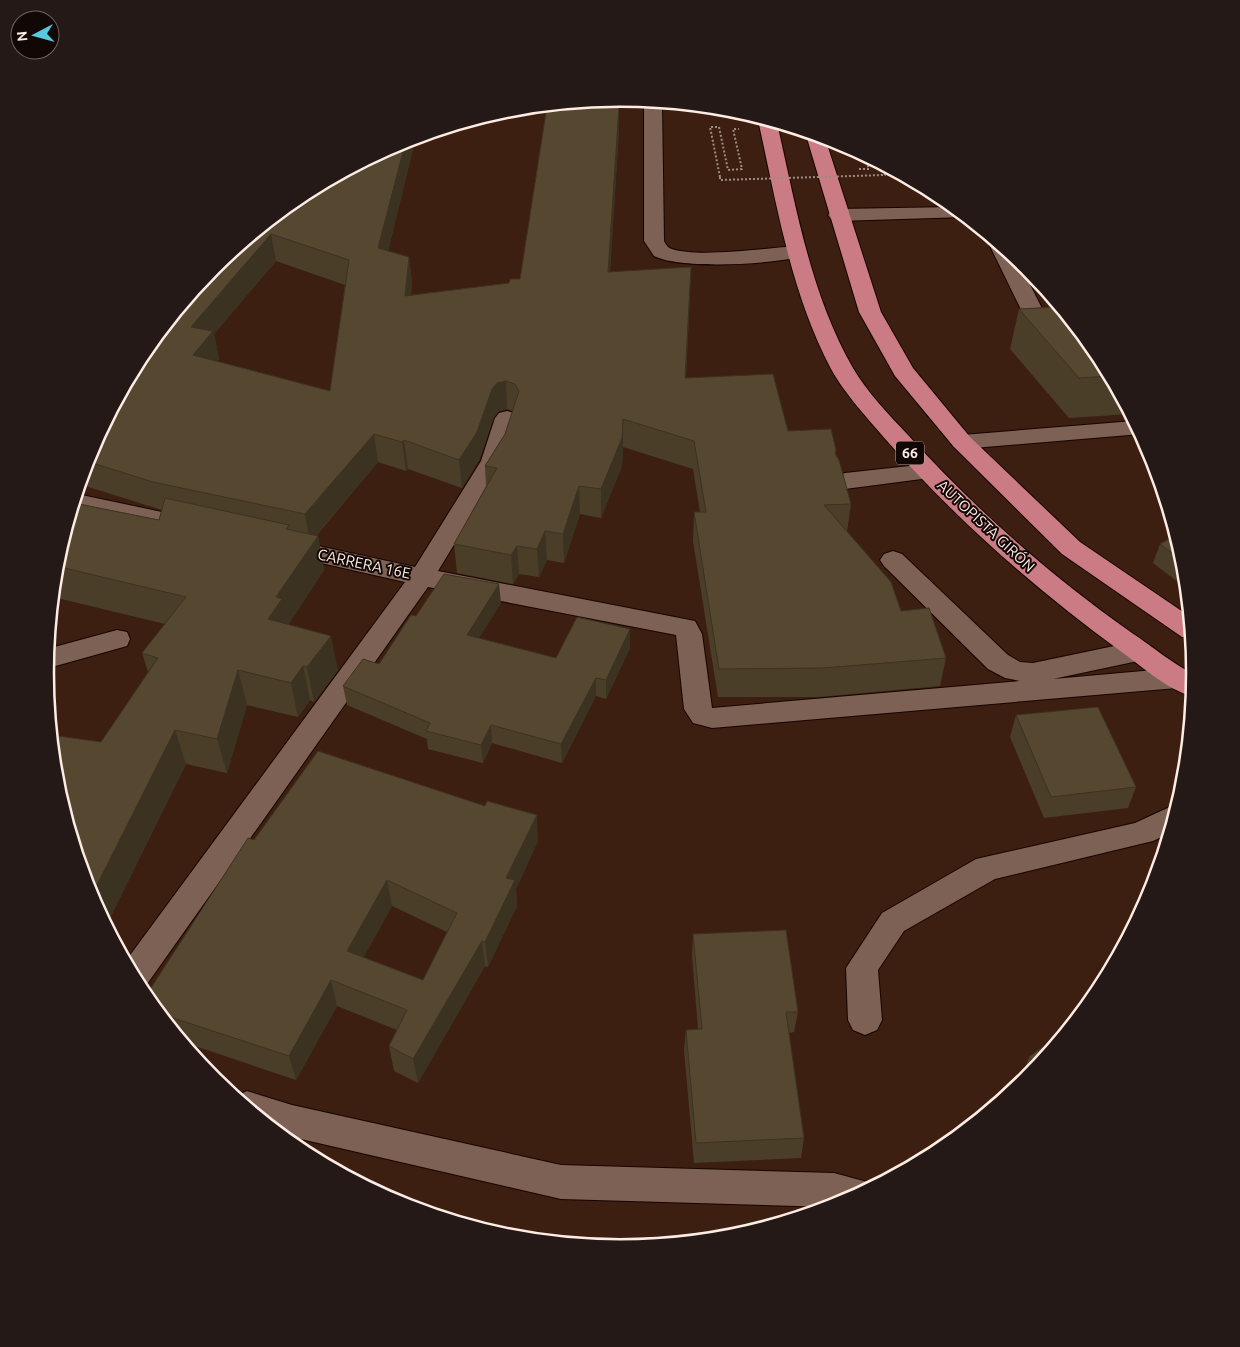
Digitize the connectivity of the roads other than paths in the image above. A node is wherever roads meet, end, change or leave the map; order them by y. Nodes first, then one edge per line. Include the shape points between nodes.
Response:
1 (653, 108) edge
2 (769, 128) edge
3 (817, 143) edge
4 (950, 213) edge
5 (838, 215) junction
6 (797, 252) junction
7 (1008, 262) edge
8 (1042, 328) edge
9 (507, 418) dead end
10 (1130, 429) edge
11 (962, 442) junction
12 (928, 472) junction
13 (845, 481) edge
14 (81, 502) edge
15 (219, 533) edge
16 (267, 543) edge
17 (893, 560) dead end
18 (422, 577) junction
19 (1184, 625) edge
20 (117, 639) dead end
21 (1138, 651) junction
22 (54, 657) edge
23 (1185, 683) edge
24 (1167, 820) edge
25 (138, 970) edge
26 (865, 1020) dead end
27 (262, 1112) edge
28 (846, 1193) edge

1 - 6 street via 654,240 659,250 666,254 698,258
2 - 6 highway, AUTOPISTA GIRÓN / 66
3 - 5 highway
4 - 5 street
5 - 11 highway via 870,312 903,371
6 - 12 highway, AUTOPISTA GIRÓN / 66 via 814,310 843,371
7 - 8 street
9 - 18 street via 493,461
10 - 11 street
11 - 19 highway via 1072,548
12 - 13 street
12 - 21 highway, AUTOPISTA GIRÓN / 66 via 1072,603
14 - 15 street
16 - 18 street, CARRERA 16E
17 - 21 street via 998,662 1016,671 1033,673
18 - 23 street, CARRERA 16E via 686,628 698,709 703,716 712,718
18 - 25 street
20 - 22 street
21 - 23 highway, AUTOPISTA GIRÓN / 66
24 - 26 street via 1142,832 987,868 894,922 862,968
27 - 28 street via 561,1182

